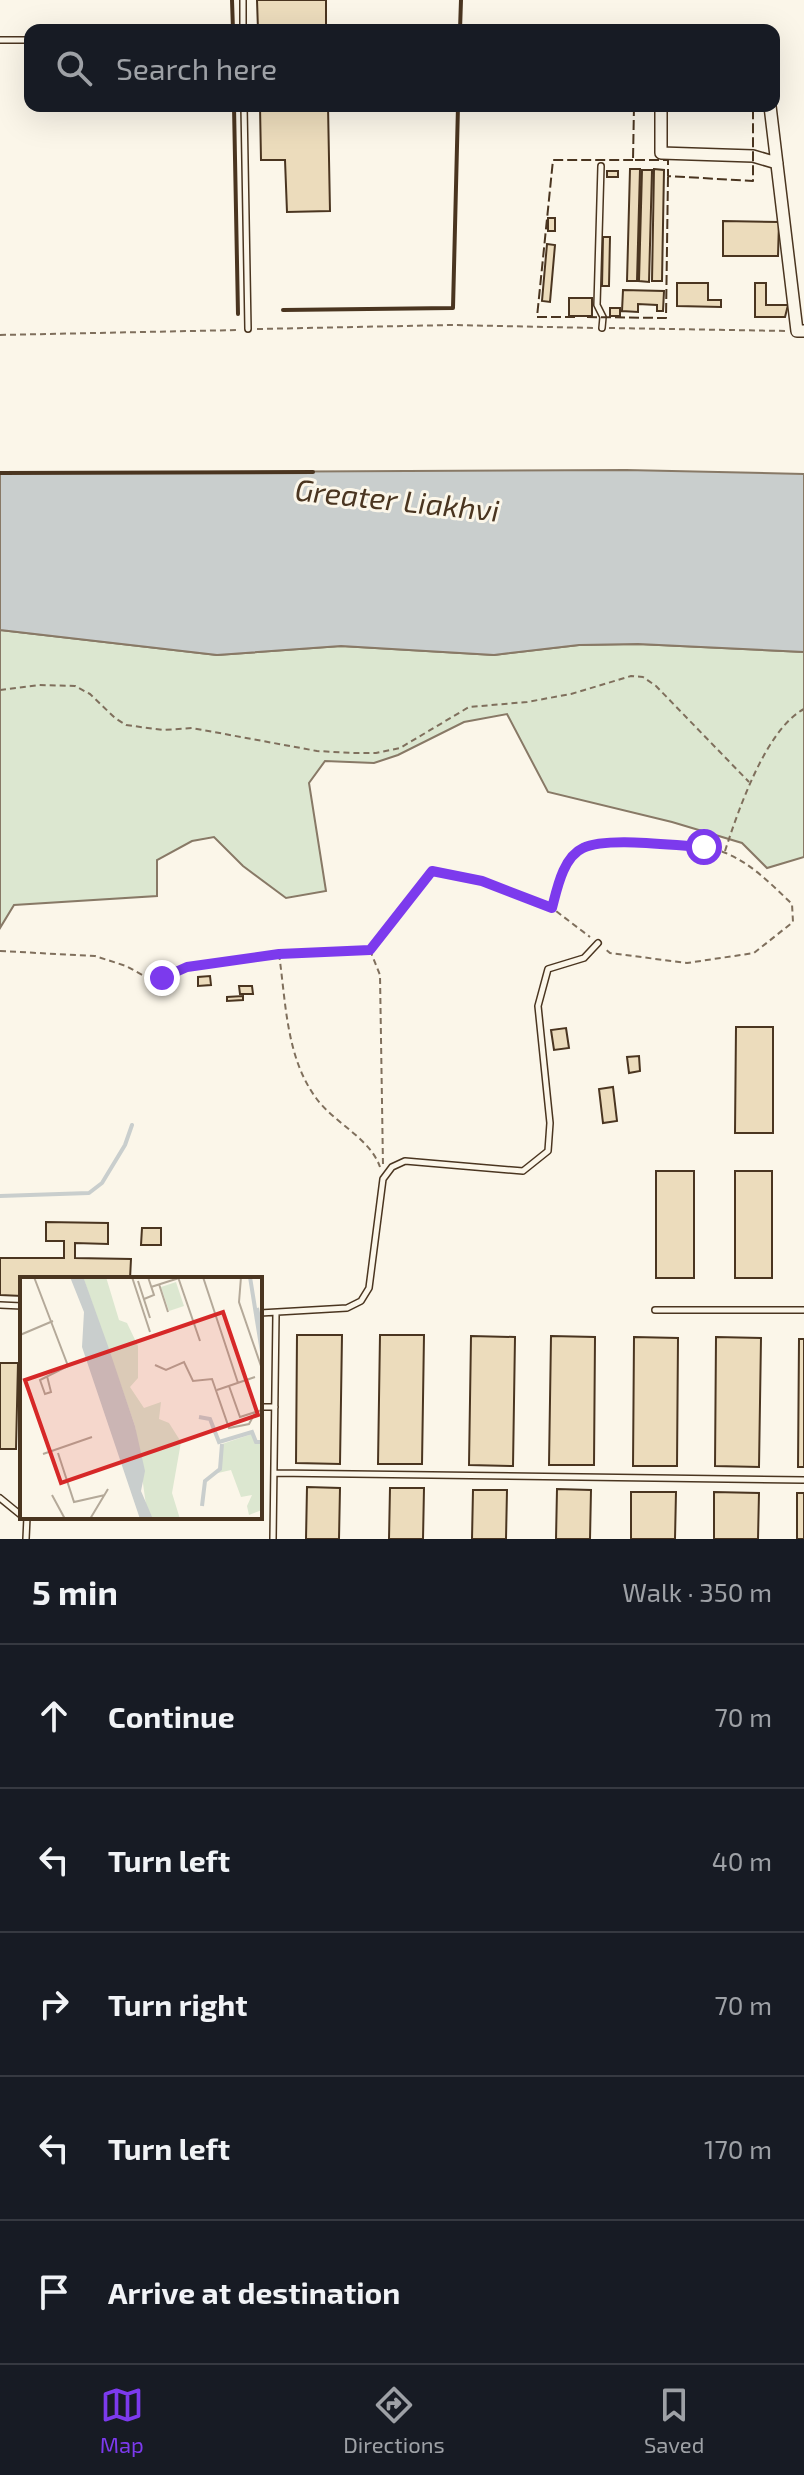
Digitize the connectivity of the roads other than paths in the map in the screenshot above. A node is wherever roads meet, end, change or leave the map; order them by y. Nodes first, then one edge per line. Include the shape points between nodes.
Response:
1 (243, 0) edge
2 (243, 24) edge
3 (0, 40) edge
4 (24, 40) edge
5 (244, 112) edge
6 (661, 112) edge
7 (771, 112) edge
8 (777, 163) junction
9 (601, 166) dead end
10 (602, 328) road end
11 (248, 329) road end
12 (801, 331) edge
13 (598, 943) road end
14 (0, 1305) edge
15 (20, 1306) edge
16 (655, 1310) dead end
17 (804, 1310) edge
18 (262, 1313) edge
19 (276, 1314) junction
20 (262, 1407) edge
21 (275, 1407) junction
22 (274, 1473) junction
23 (804, 1480) edge
24 (0, 1498) edge
25 (20, 1515) edge
26 (24, 1519) edge
27 (26, 1539) edge
28 (273, 1539) edge

1 - 2 lane
3 - 4 lane
5 - 11 lane
6 - 8 street via 661,153 753,156
7 - 8 street
8 - 12 street
9 - 10 lane via 597,305
13 - 19 lane via 584,958 548,969 538,1006 548,1151 523,1171 405,1161 392,1167 383,1179 369,1288 361,1301 347,1308
14 - 15 lane
16 - 17 lane
18 - 19 lane
19 - 21 lane
20 - 21 lane
21 - 22 lane
22 - 23 lane
22 - 28 lane
24 - 25 lane
26 - 27 lane

